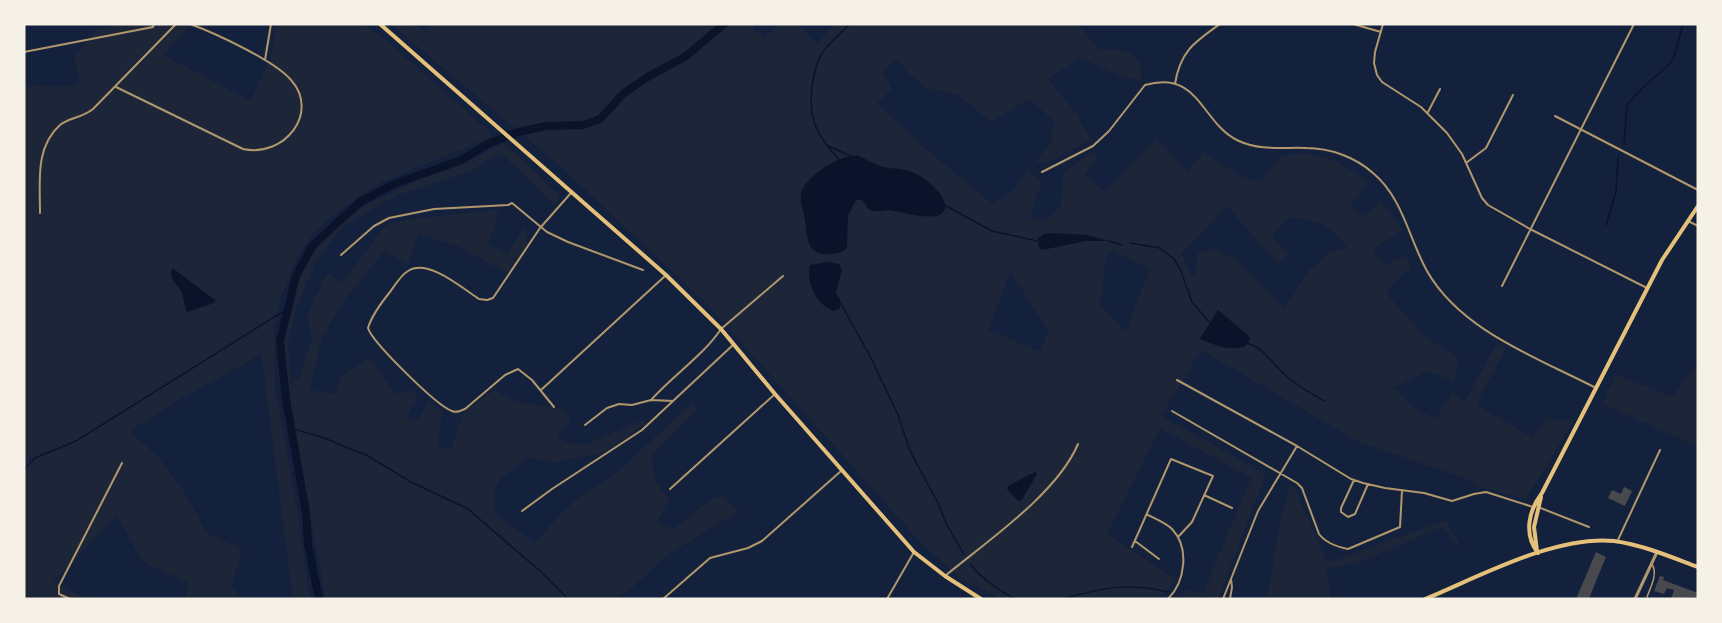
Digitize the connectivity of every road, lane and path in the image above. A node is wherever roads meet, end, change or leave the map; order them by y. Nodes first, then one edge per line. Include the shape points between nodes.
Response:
1 (154, 24) edge
2 (176, 24) edge
3 (190, 24) edge
4 (271, 24) edge
5 (380, 24) edge
6 (1212, 24) edge
7 (1220, 24) edge
8 (1353, 24) edge
9 (1383, 24) edge
10 (1634, 24) edge
11 (1214, 28) junction
12 (1381, 32) junction
13 (24, 52) edge
14 (265, 60) junction
15 (1175, 84) junction
16 (116, 87) junction
17 (1440, 89) dead end
18 (1514, 96) dead end
19 (1428, 112) junction
20 (1556, 116) dead end
21 (1580, 129) junction
22 (1466, 162) junction
23 (1042, 172) dead end
24 (1698, 190) edge
25 (572, 192) junction
26 (1698, 206) edge
27 (40, 213) dead end
28 (1688, 221) junction
29 (1698, 226) edge
30 (540, 228) junction
31 (1530, 229) junction
32 (341, 255) dead end
33 (643, 270) dead end
34 (666, 275) junction
35 (783, 276) dead end
36 (1502, 286) dead end
37 (1647, 288) junction
38 (721, 329) junction
39 (734, 344) junction
40 (1177, 380) dead end
41 (1596, 388) junction
42 (541, 390) junction
43 (775, 394) junction
44 (651, 400) junction
45 (673, 401) junction
46 (554, 406) dead end
47 (1172, 411) dead end
48 (585, 425) dead end
49 (1078, 444) dead end
50 (1297, 446) junction
51 (1660, 450) dead end
52 (122, 463) dead end
53 (843, 469) junction
54 (1280, 474) junction
55 (1354, 480) junction
56 (1368, 484) junction
57 (670, 489) dead end
58 (1402, 491) junction
59 (1204, 495) junction
60 (1536, 507) junction
61 (1232, 508) dead end
62 (522, 511) dead end
63 (1148, 515) junction
64 (1589, 527) dead end
65 (1178, 537) junction
66 (1135, 542) junction
67 (1617, 542) junction
68 (1132, 547) dead end
69 (914, 552) junction
70 (1657, 552) junction
71 (1538, 553) junction
72 (1159, 560) dead end
73 (1651, 564) junction
74 (1698, 567) edge
75 (945, 576) junction
76 (1231, 579) junction
77 (1647, 597) dead end
78 (70, 599) edge
79 (663, 599) edge
80 (887, 599) edge
81 (981, 599) edge
82 (1168, 599) edge
83 (1223, 599) edge
84 (1230, 599) edge
85 (1425, 599) edge
86 (1635, 599) edge

1 - 13 street
2 - 16 street
3 - 14 street
4 - 14 street
5 - 25 main road
6 - 11 street
7 - 11 street
8 - 12 street
9 - 12 street
10 - 21 street
11 - 15 street via 1187,51
12 - 19 street via 1374,63 1377,75
14 - 16 street via 294,84 300,109 290,135 265,150 232,144
15 - 23 street via 1145,85 1093,146
15 - 41 street via 1190,91 1222,129 1240,142 1263,148 1319,148 1362,164 1385,184 1427,271 1462,314 1480,328
16 - 27 street via 87,114 60,125 46,146 40,164
17 - 19 street
18 - 22 street via 1486,148
19 - 22 street via 1448,133
20 - 21 street
21 - 24 street
21 - 31 street
22 - 31 street via 1488,205
25 - 30 street
25 - 34 main road
26 - 28 main road
28 - 29 street
28 - 37 main road
30 - 32 street via 512,203 434,209 389,218
30 - 33 street
30 - 42 street via 491,299 479,299 435,271 416,268 405,273 395,285 368,328 395,361 452,411 465,409 514,370 521,370
31 - 36 street
31 - 37 street
34 - 38 main road
34 - 42 street
35 - 38 street
37 - 41 main road
38 - 39 main road
38 - 44 street
39 - 43 main road
39 - 45 street
40 - 50 street
41 - 60 main road
42 - 46 street
43 - 53 main road
43 - 57 street
44 - 45 street
44 - 48 street via 607,408
45 - 62 street via 642,430
47 - 54 street
49 - 75 street via 1032,504
50 - 54 street
50 - 55 street
51 - 67 street
52 - 78 street via 59,586 59,594
53 - 69 main road
53 - 79 street via 762,541 710,558
54 - 58 street via 1302,488 1322,538 1348,549 1400,527
54 - 76 street via 1258,511
55 - 56 street
55 - 56 street via 1341,508 1348,517 1355,514
56 - 58 street
58 - 60 street via 1452,501 1486,492
59 - 61 street
59 - 63 street via 1213,476 1171,459
59 - 65 street via 1192,522
60 - 64 street
60 - 71 main road via 1530,518 1529,536
63 - 65 street via 1167,525
63 - 66 street
65 - 82 street via 1182,575
66 - 68 street
66 - 72 street
67 - 70 main road
67 - 71 main road via 1575,543
69 - 75 main road
69 - 80 street
70 - 73 street
70 - 74 main road
71 - 85 main road
73 - 77 lane via 1655,570
73 - 86 street
75 - 81 main road
76 - 83 street
76 - 84 street

